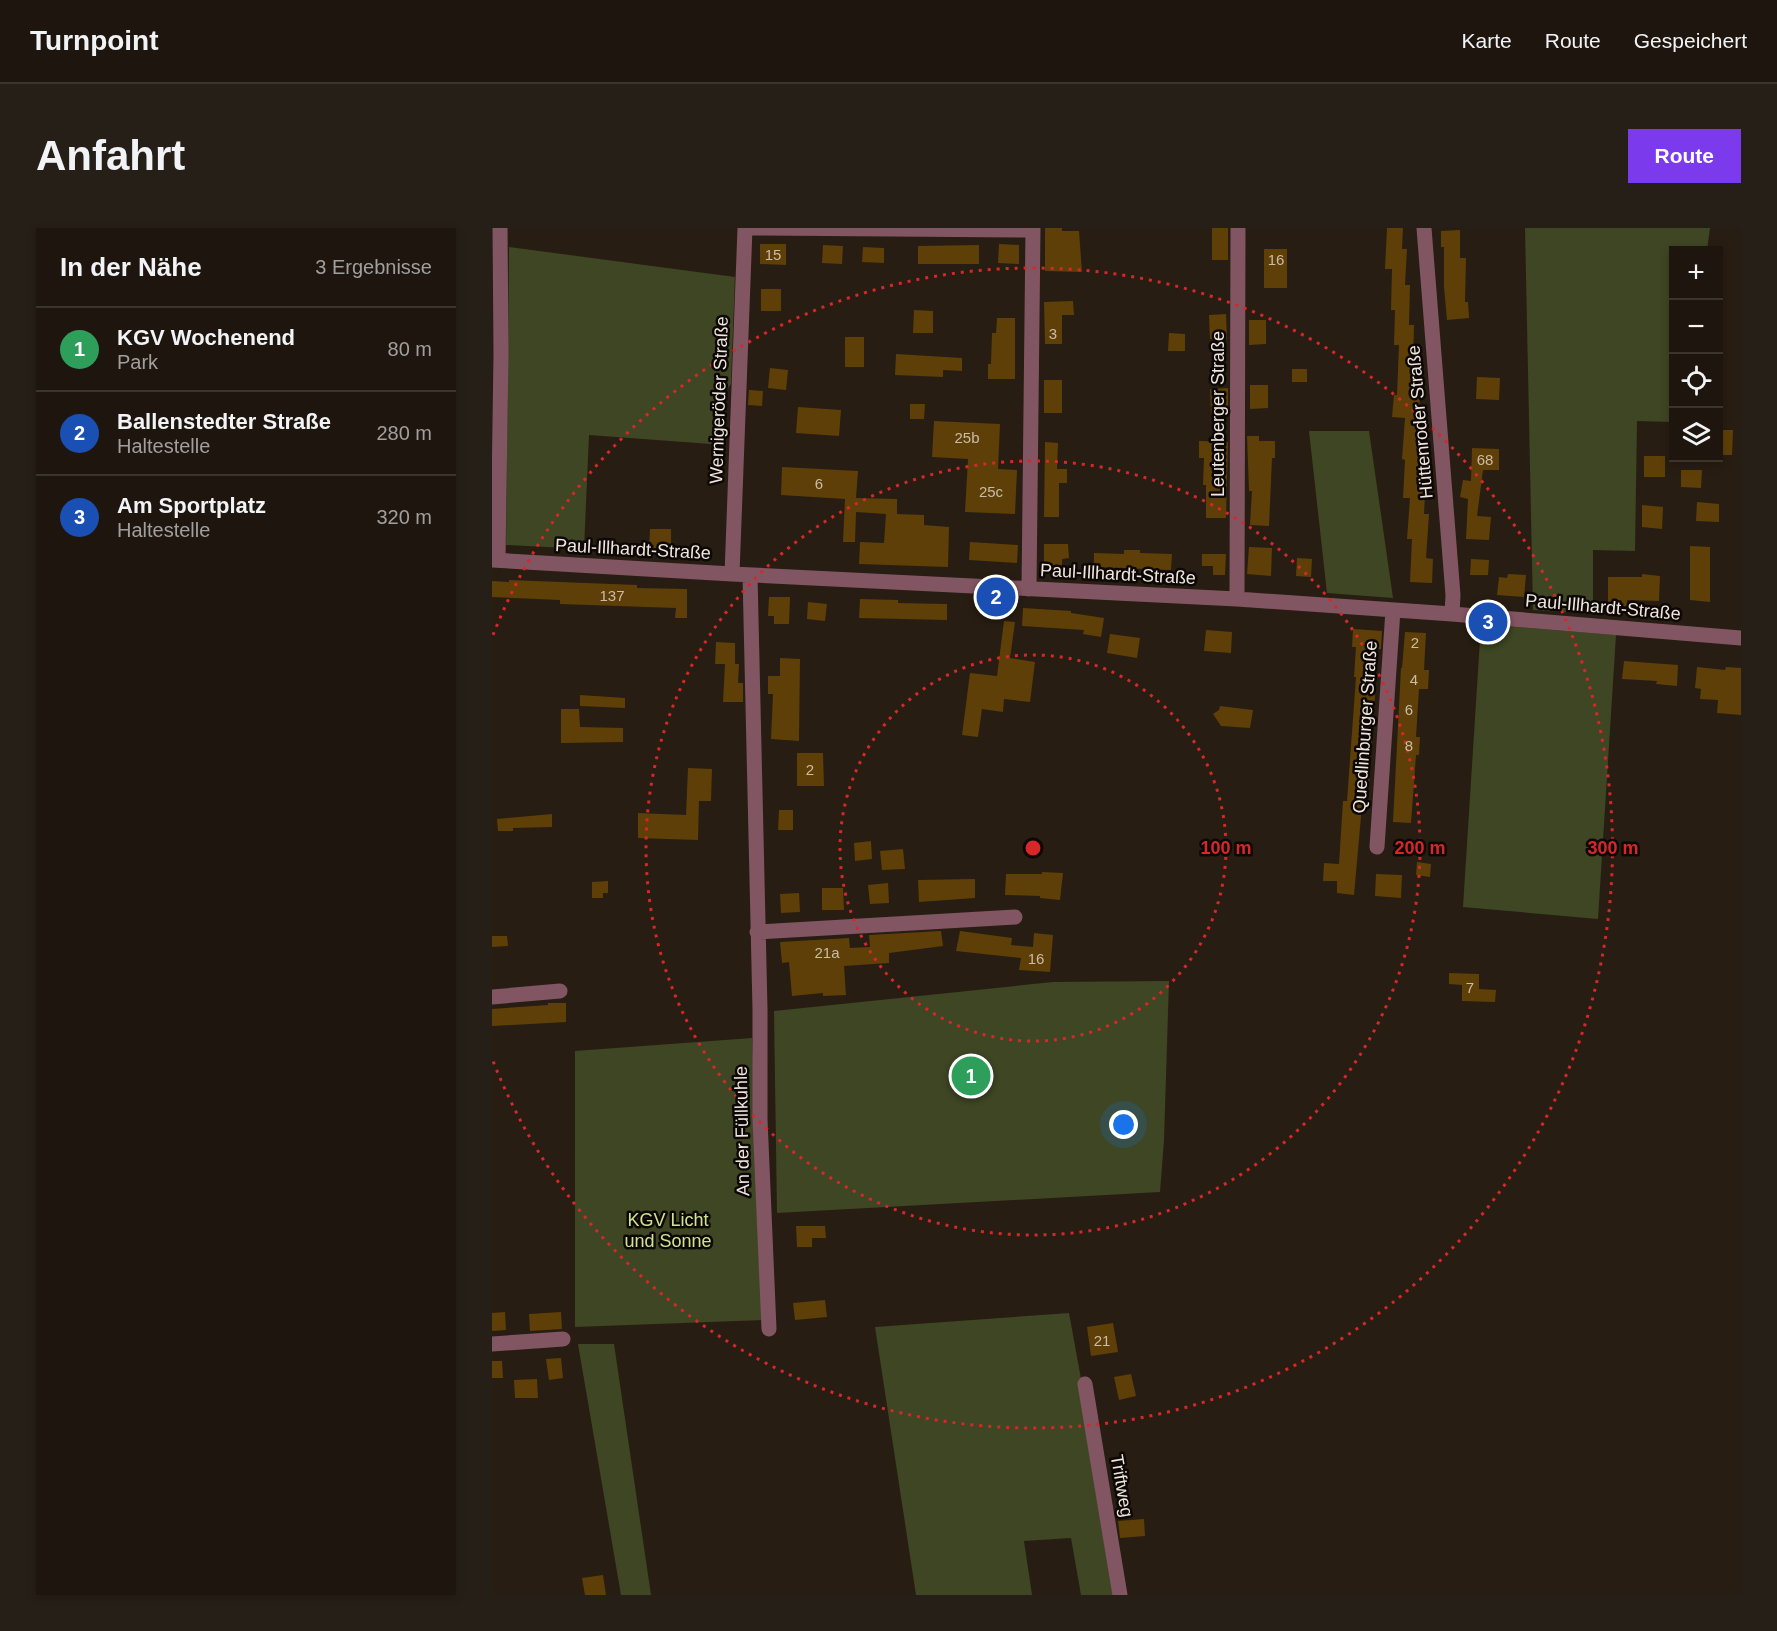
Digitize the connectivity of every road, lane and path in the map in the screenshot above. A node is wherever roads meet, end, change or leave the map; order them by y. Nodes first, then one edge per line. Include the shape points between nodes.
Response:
1 (500, 228) edge
2 (746, 228) edge
3 (1238, 228) edge
4 (1424, 228) edge
5 (1033, 229) edge
6 (495, 560) edge
7 (732, 574) junction
8 (750, 575) junction
9 (1029, 589) junction
10 (1237, 599) junction
11 (1393, 610) junction
12 (1452, 614) junction
13 (1741, 638) edge
14 (1377, 847) dead end
15 (1015, 917) dead end
16 (757, 932) junction
17 (560, 991) dead end
18 (492, 998) edge
19 (769, 1329) dead end
20 (563, 1339) dead end
21 (492, 1344) edge
22 (1085, 1384) dead end
23 (1120, 1595) edge

1 - 6 street
2 - 5 street
2 - 7 street, Wernigeröder Straße
3 - 10 street, Leutenberger Straße
4 - 12 street, Hüttenroder Straße
5 - 9 street
6 - 7 street, Paul-Illhardt-Straße
7 - 8 street, Paul-Illhardt-Straße
8 - 9 street, Paul-Illhardt-Straße
8 - 16 street, An der Füllkuhle
9 - 10 street, Paul-Illhardt-Straße
10 - 11 street, Paul-Illhardt-Straße
11 - 12 street, Paul-Illhardt-Straße
11 - 14 street, Quedlinburger Straße
12 - 13 street, Paul-Illhardt-Straße
15 - 16 street
16 - 19 street, An der Füllkuhle via 759,1119
17 - 18 street
20 - 21 street
22 - 23 street, Triftweg

